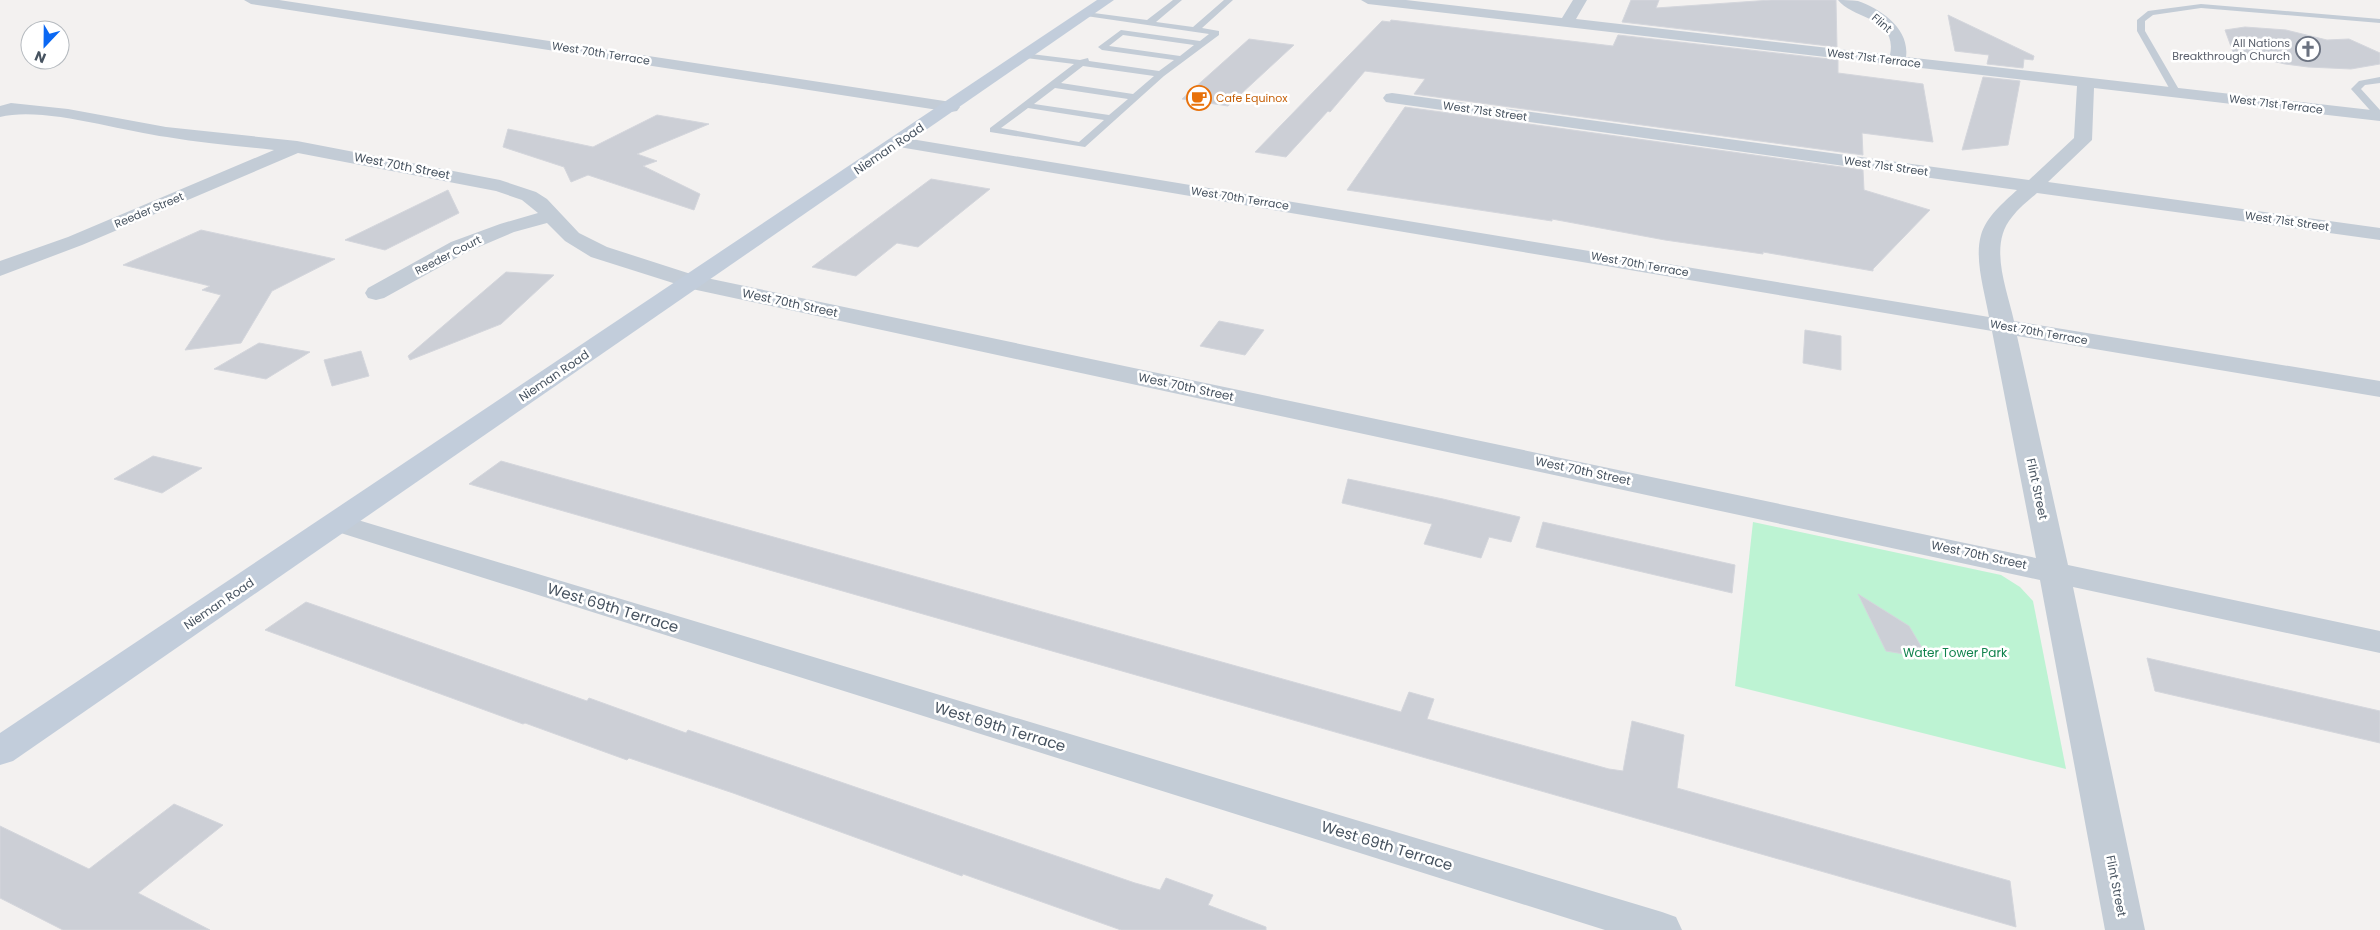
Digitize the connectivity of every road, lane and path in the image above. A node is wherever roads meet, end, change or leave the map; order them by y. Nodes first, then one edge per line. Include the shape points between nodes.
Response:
1 (251, 0) edge
2 (1107, 0) edge
3 (1178, 0) edge
4 (1229, 0) edge
5 (1368, 0) edge
6 (1580, 0) edge
7 (1844, 0) edge
8 (1086, 14) junction
9 (2380, 21) edge
10 (1149, 23) junction
11 (1566, 23) junction
12 (1195, 30) junction
13 (1203, 44) junction
14 (1102, 46) junction
15 (1026, 55) junction
16 (1183, 59) junction
17 (1897, 60) junction
18 (1081, 63) junction
19 (1161, 74) junction
20 (2380, 80) edge
21 (2086, 82) junction
22 (1053, 84) junction
23 (2176, 92) junction
24 (1135, 96) junction
25 (1392, 98) dead end
26 (1025, 105) junction
27 (950, 107) junction
28 (5, 110) edge
29 (2380, 116) edge
30 (1111, 118) junction
31 (899, 142) junction
32 (297, 147) junction
33 (2035, 186) junction
34 (552, 215) junction
35 (2380, 234) edge
36 (0, 270) edge
37 (692, 282) junction
38 (376, 293) dead end
39 (2003, 325) junction
40 (2380, 389) edge
41 (338, 523) junction
42 (2054, 571) junction
43 (2380, 642) edge
44 (0, 751) edge
45 (1662, 930) edge
46 (2125, 930) edge

1 - 27 street, West 70th Terrace
2 - 8 main road, Nieman Road
3 - 10 lane
4 - 12 lane
5 - 11 street, West 71st Terrace
6 - 11 street
7 - 17 street, Flint via 1874,14 1893,30 1899,42
8 - 10 lane
8 - 15 main road, Nieman Road
9 - 23 lane via 2201,6 2151,13 2141,20 2141,31
10 - 12 lane
11 - 17 street, West 71st Terrace
12 - 13 lane via 1216,33
13 - 14 lane via 1121,32
13 - 16 lane
14 - 16 lane
14 - 18 lane
15 - 18 lane
15 - 27 main road, Nieman Road
16 - 19 lane
17 - 21 street, West 71st Terrace
18 - 19 lane
18 - 22 lane
19 - 24 lane
20 - 29 lane via 2362,83 2356,89
21 - 23 street, West 71st Terrace
21 - 33 street, Flint Street via 2083,140
22 - 24 lane
22 - 26 lane
23 - 29 street, West 71st Terrace
24 - 30 lane
25 - 33 street, West 71st Street
26 - 30 lane
26 - 30 lane via 994,130 1081,145
27 - 31 main road, Nieman Road
28 - 32 street, West 70th Street via 68,114 166,132
31 - 37 main road, Nieman Road
31 - 39 street, West 70th Terrace
32 - 34 street, West 70th Street via 500,186 529,196
32 - 36 street, Reeder Street
33 - 35 street, West 71st Street
33 - 39 street, Flint Street via 2003,214 1991,235 1990,264
34 - 37 street, West 70th Street via 572,237 600,252
34 - 38 street, Reeder Court via 459,247
37 - 41 main road, Nieman Road
37 - 42 street, West 70th Street
39 - 40 street, West 70th Terrace
39 - 42 street, Flint Street
41 - 44 main road, Nieman Road
41 - 45 street, West 69th Terrace
42 - 43 street, West 70th Street
42 - 46 street, Flint Street

